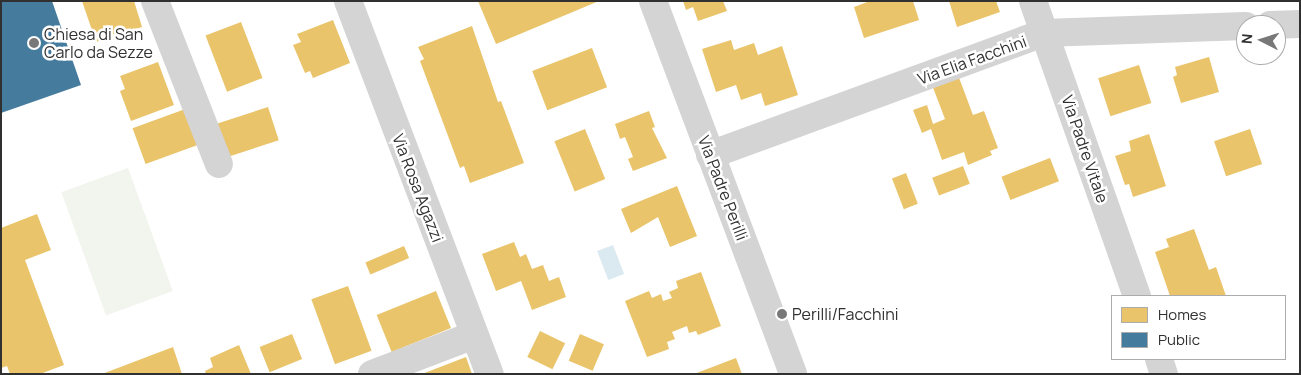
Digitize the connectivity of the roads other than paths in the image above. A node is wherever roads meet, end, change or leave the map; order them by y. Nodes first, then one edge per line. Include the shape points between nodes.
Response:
1 (155, 1) edge
2 (348, 1) edge
3 (652, 1) edge
4 (1033, 1) edge
5 (1286, 24) edge
6 (1300, 24) edge
7 (1236, 26) edge
8 (1044, 34) junction
9 (710, 154) junction
10 (219, 164) dead end
11 (1136, 295) edge
12 (474, 335) junction
13 (1158, 360) edge
14 (372, 374) edge
15 (490, 374) edge
16 (793, 374) edge
17 (1164, 374) edge

1 - 10 street
2 - 12 street, Via Rosa Agazzi
3 - 9 street, Via Padre Perilli
4 - 8 street, Via Padre Vitale
5 - 6 street
7 - 8 street, Via Elia Facchini
8 - 9 street, Via Elia Facchini
8 - 11 street, Via Padre Vitale
9 - 16 street, Via Padre Perilli
12 - 14 street
12 - 15 street, Via Rosa Agazzi
13 - 17 street

